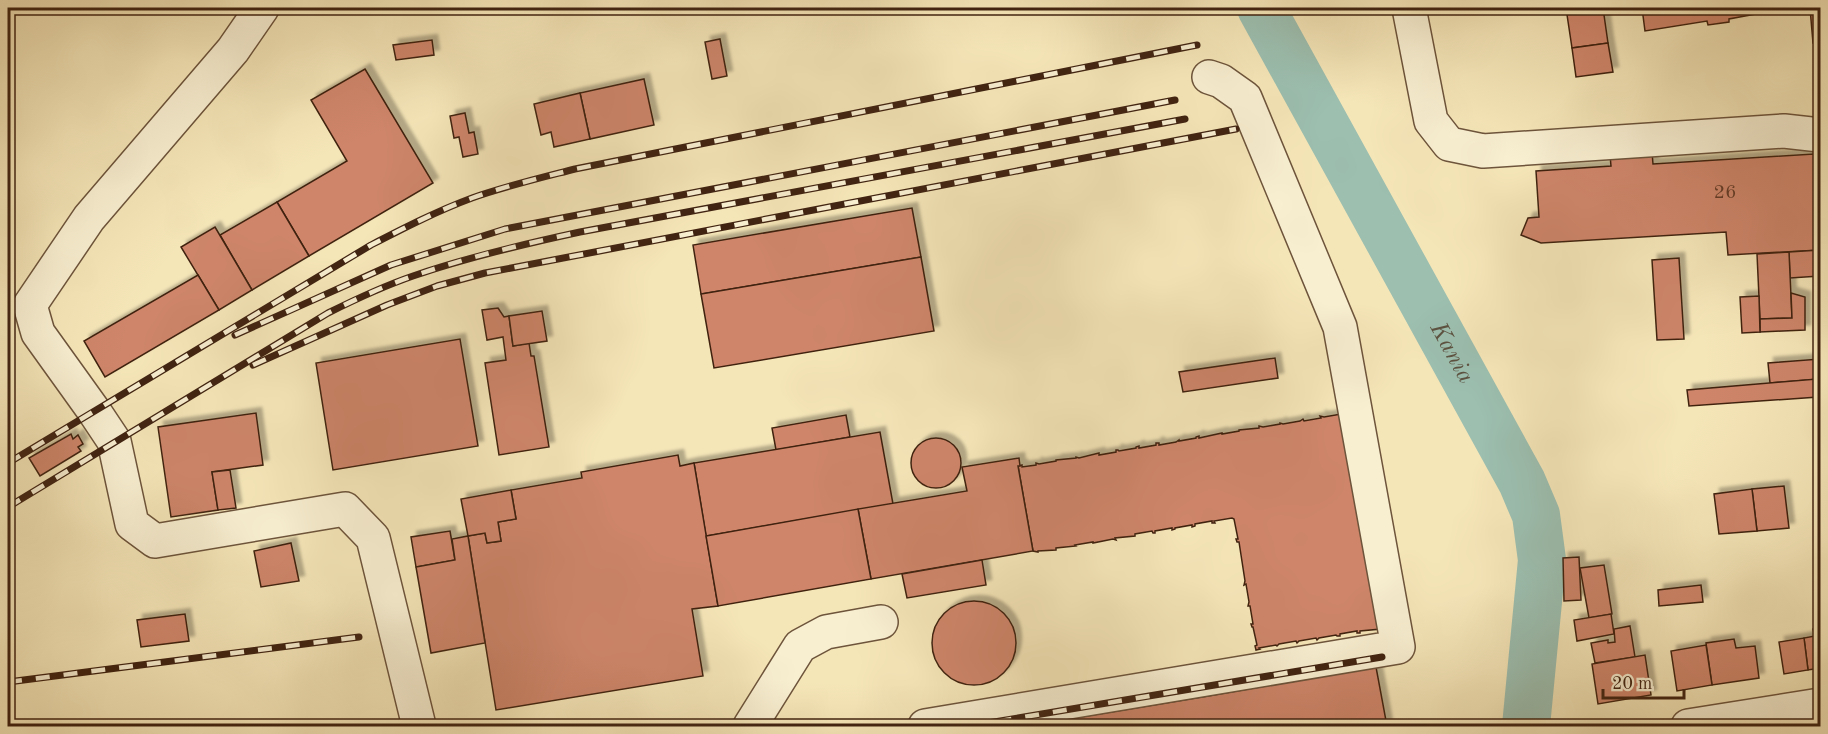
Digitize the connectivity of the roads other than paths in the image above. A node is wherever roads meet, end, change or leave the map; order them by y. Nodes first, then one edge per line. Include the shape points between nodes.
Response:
1 (262, 8) edge
2 (1409, 8) edge
3 (1209, 77) dead end
4 (1821, 135) edge
5 (881, 622) dead end
6 (1821, 705) edge
7 (418, 726) edge
8 (750, 726) edge
9 (925, 726) edge
10 (1688, 726) edge

1 - 7 street via 232,50 89,218 30,304 38,333 114,441 132,524 155,541 345,508 373,538
2 - 4 street via 1431,122 1449,144 1483,151 1785,131
3 - 9 street via 1245,98 1340,327 1398,646
5 - 8 street via 826,632 800,646
6 - 10 street

